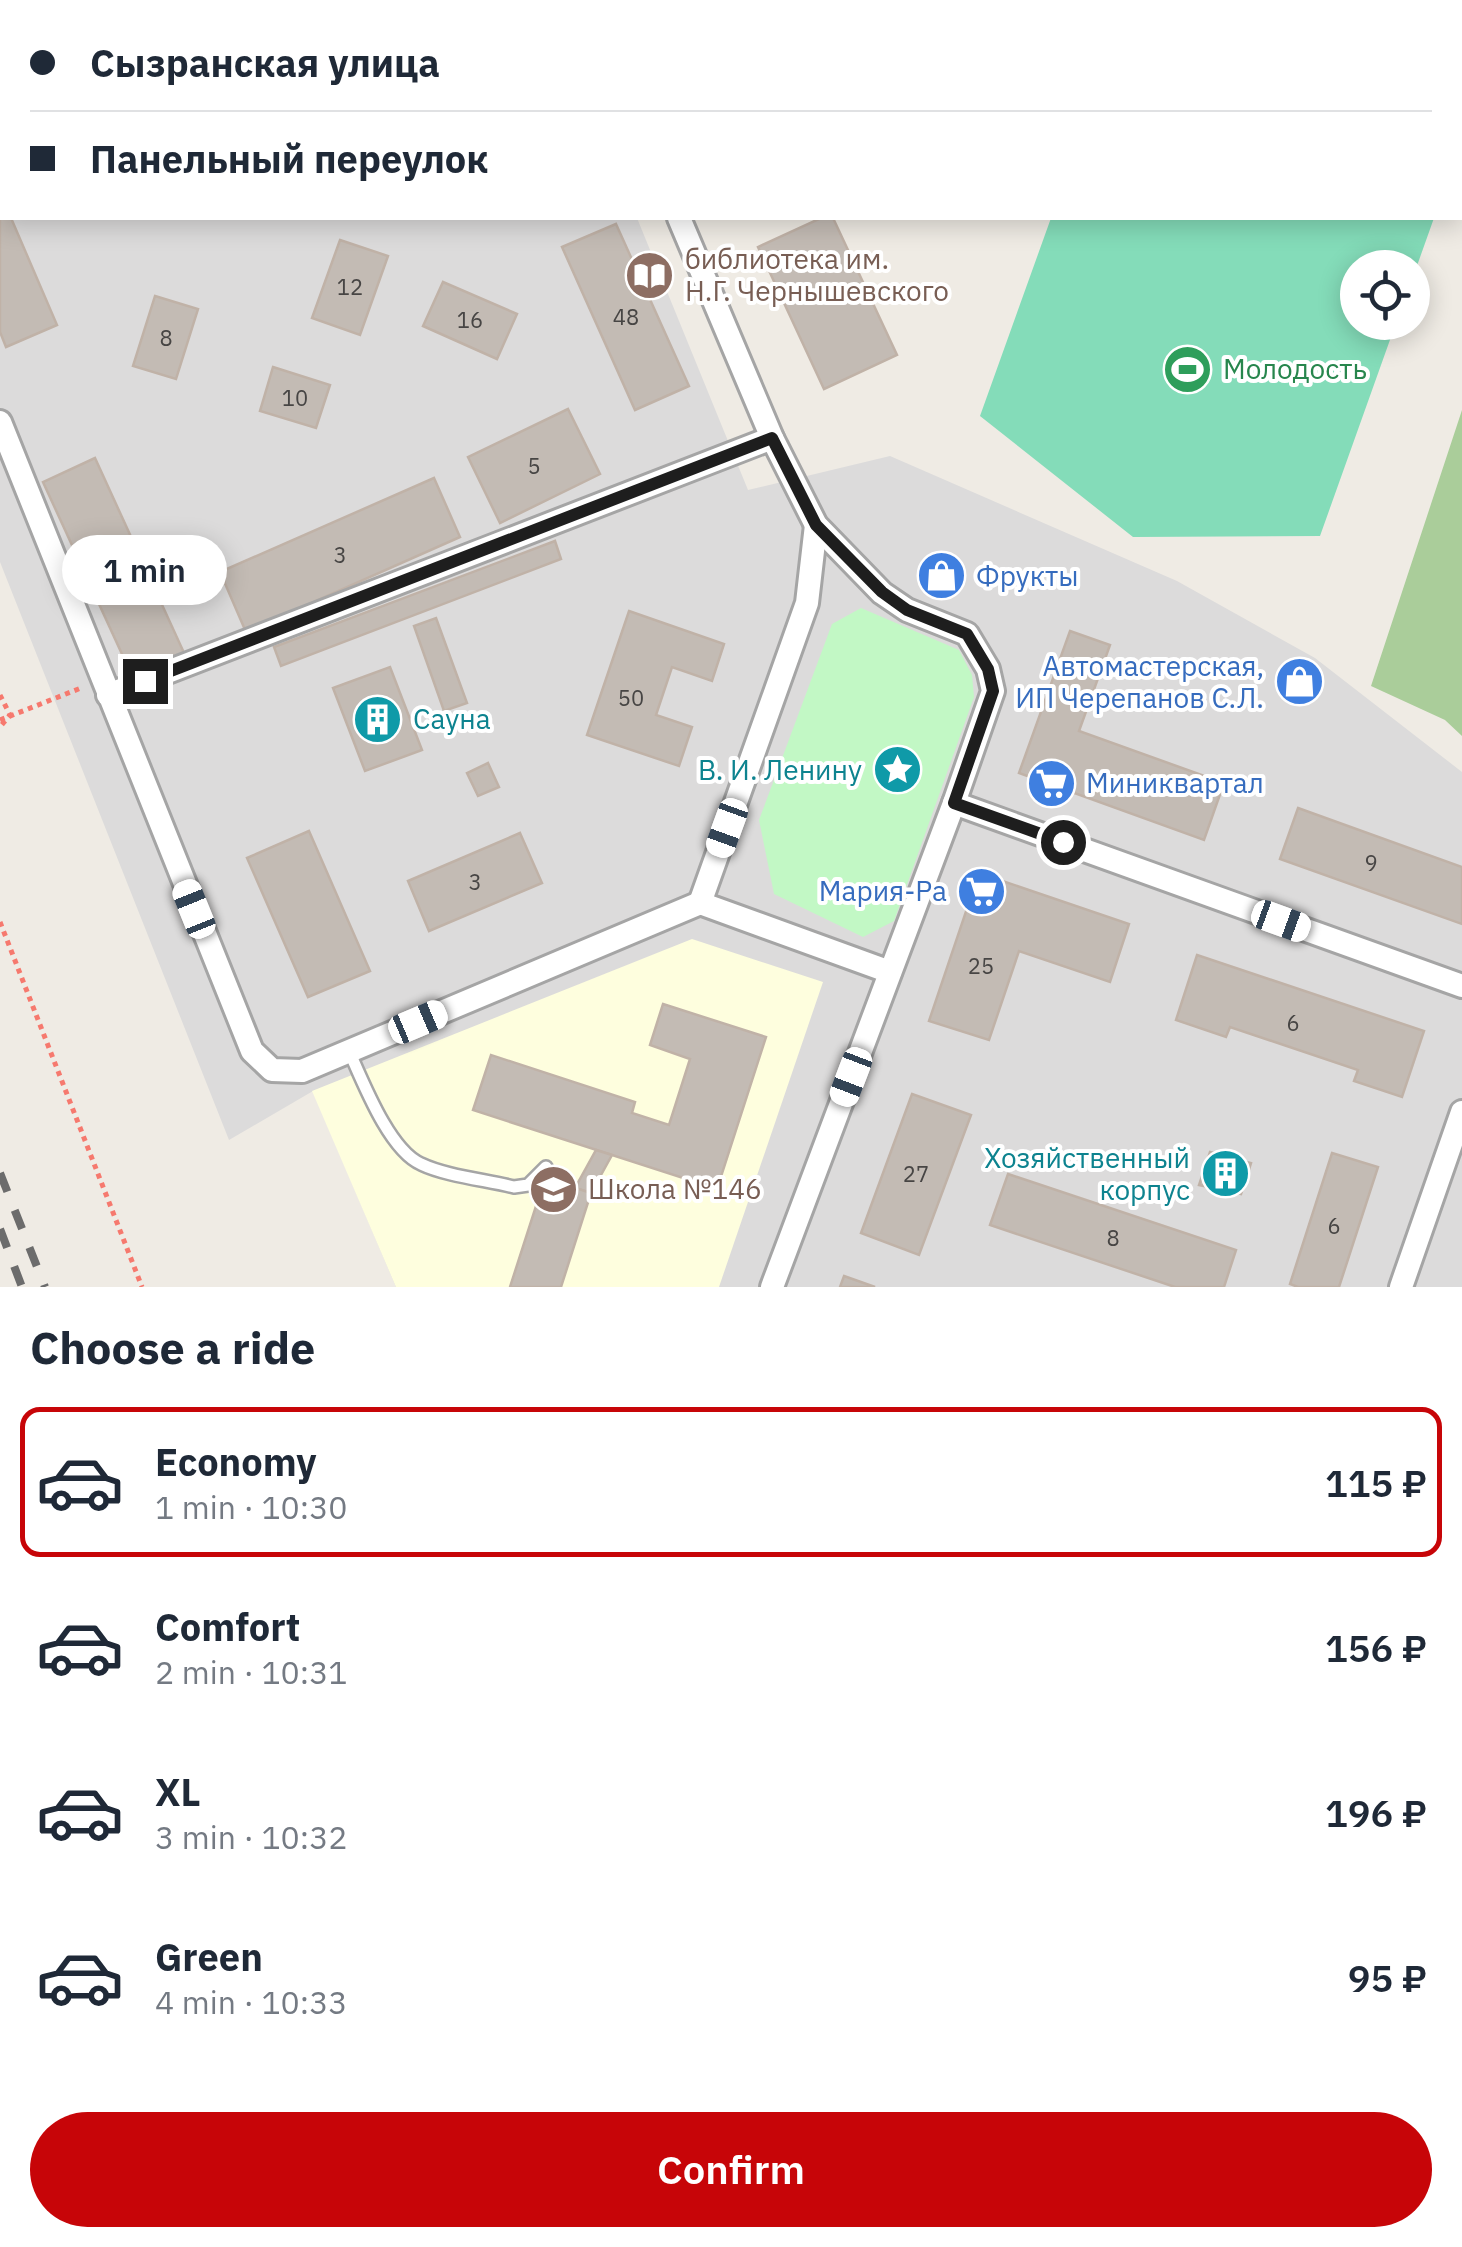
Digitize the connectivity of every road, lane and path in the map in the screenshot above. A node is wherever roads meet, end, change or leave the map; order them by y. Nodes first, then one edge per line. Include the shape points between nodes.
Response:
1 (679, 220) edge
2 (0, 422) edge
3 (772, 438) junction
4 (816, 525) junction
5 (105, 688) junction
6 (0, 695) edge
7 (10, 715) junction
8 (0, 723) edge
9 (954, 803) junction
10 (700, 903) junction
11 (0, 922) edge
12 (890, 972) junction
13 (1462, 986) edge
14 (349, 1051) junction
15 (1462, 1112) edge
16 (546, 1168) dead end
17 (142, 1287) edge
18 (772, 1287) edge
19 (1401, 1287) edge

1 - 3 street
2 - 5 street
3 - 4 street
3 - 5 street
4 - 9 street via 894,602 967,634 988,669 993,691
4 - 10 street via 808,603
5 - 7 path
5 - 14 street via 252,1051 272,1070 302,1071
6 - 7 path
7 - 8 path
9 - 12 street
9 - 13 street
10 - 12 street
10 - 14 street
11 - 17 path
12 - 18 street
14 - 16 lane via 388,1128 421,1164 514,1187 528,1185
15 - 19 street

